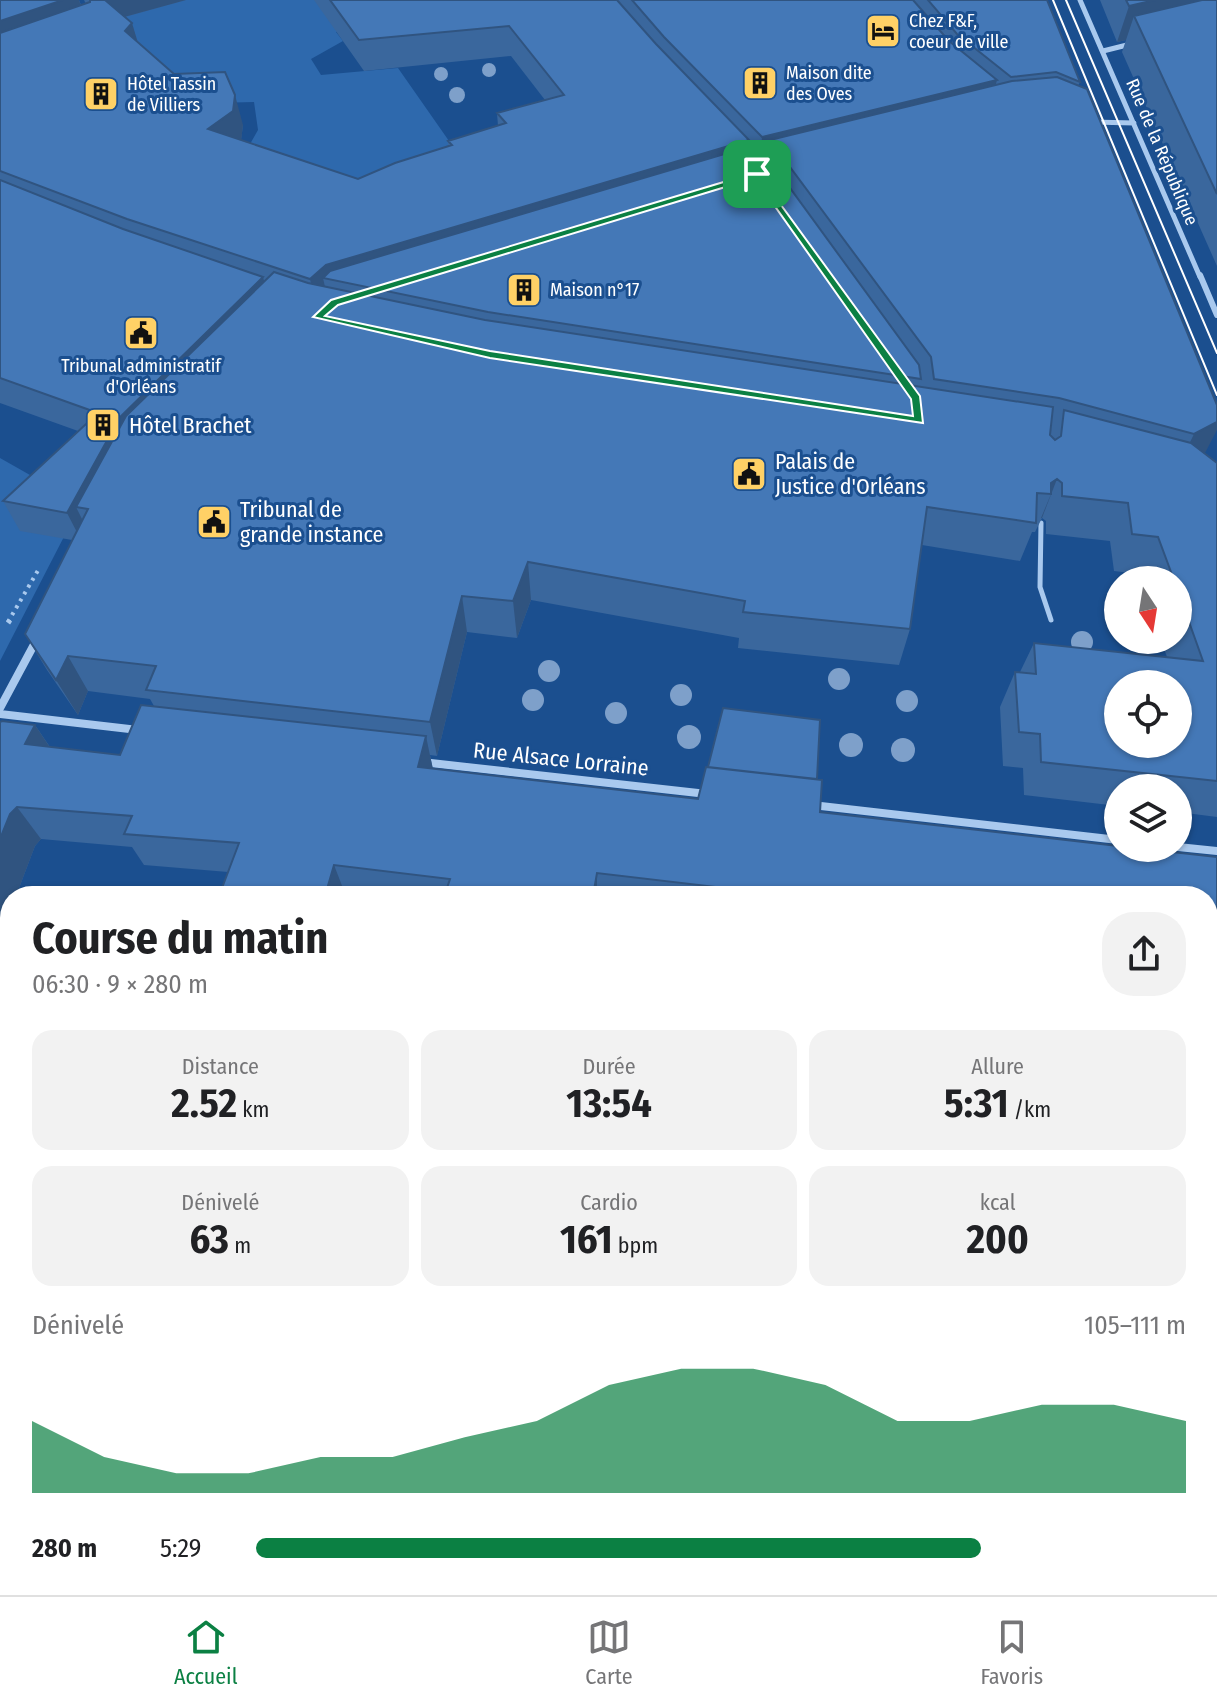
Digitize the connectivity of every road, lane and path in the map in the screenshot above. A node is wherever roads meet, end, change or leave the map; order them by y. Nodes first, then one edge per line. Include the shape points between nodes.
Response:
1 (1080, 0) edge
2 (1145, 40) edge
3 (1103, 51) junction
4 (1079, 122) edge
5 (1134, 123) junction
6 (1217, 314) edge
7 (1041, 523) edge
8 (40, 567) dead end
9 (1051, 620) dead end
10 (44, 624) edge
11 (7, 626) dead end
12 (0, 711) edge
13 (156, 732) edge
14 (404, 760) edge
15 (721, 795) edge
16 (801, 804) edge
17 (1104, 838) edge
18 (1192, 848) edge
19 (1217, 851) edge

1 - 3 street, Rue de la République
2 - 3 street
3 - 5 street, Rue de la République
4 - 5 street
5 - 6 street, Rue de la République
7 - 9 lane via 1040,587
8 - 11 path
10 - 12 street
12 - 13 street
14 - 15 street, Rue Alsace Lorraine
16 - 17 street
18 - 19 street

